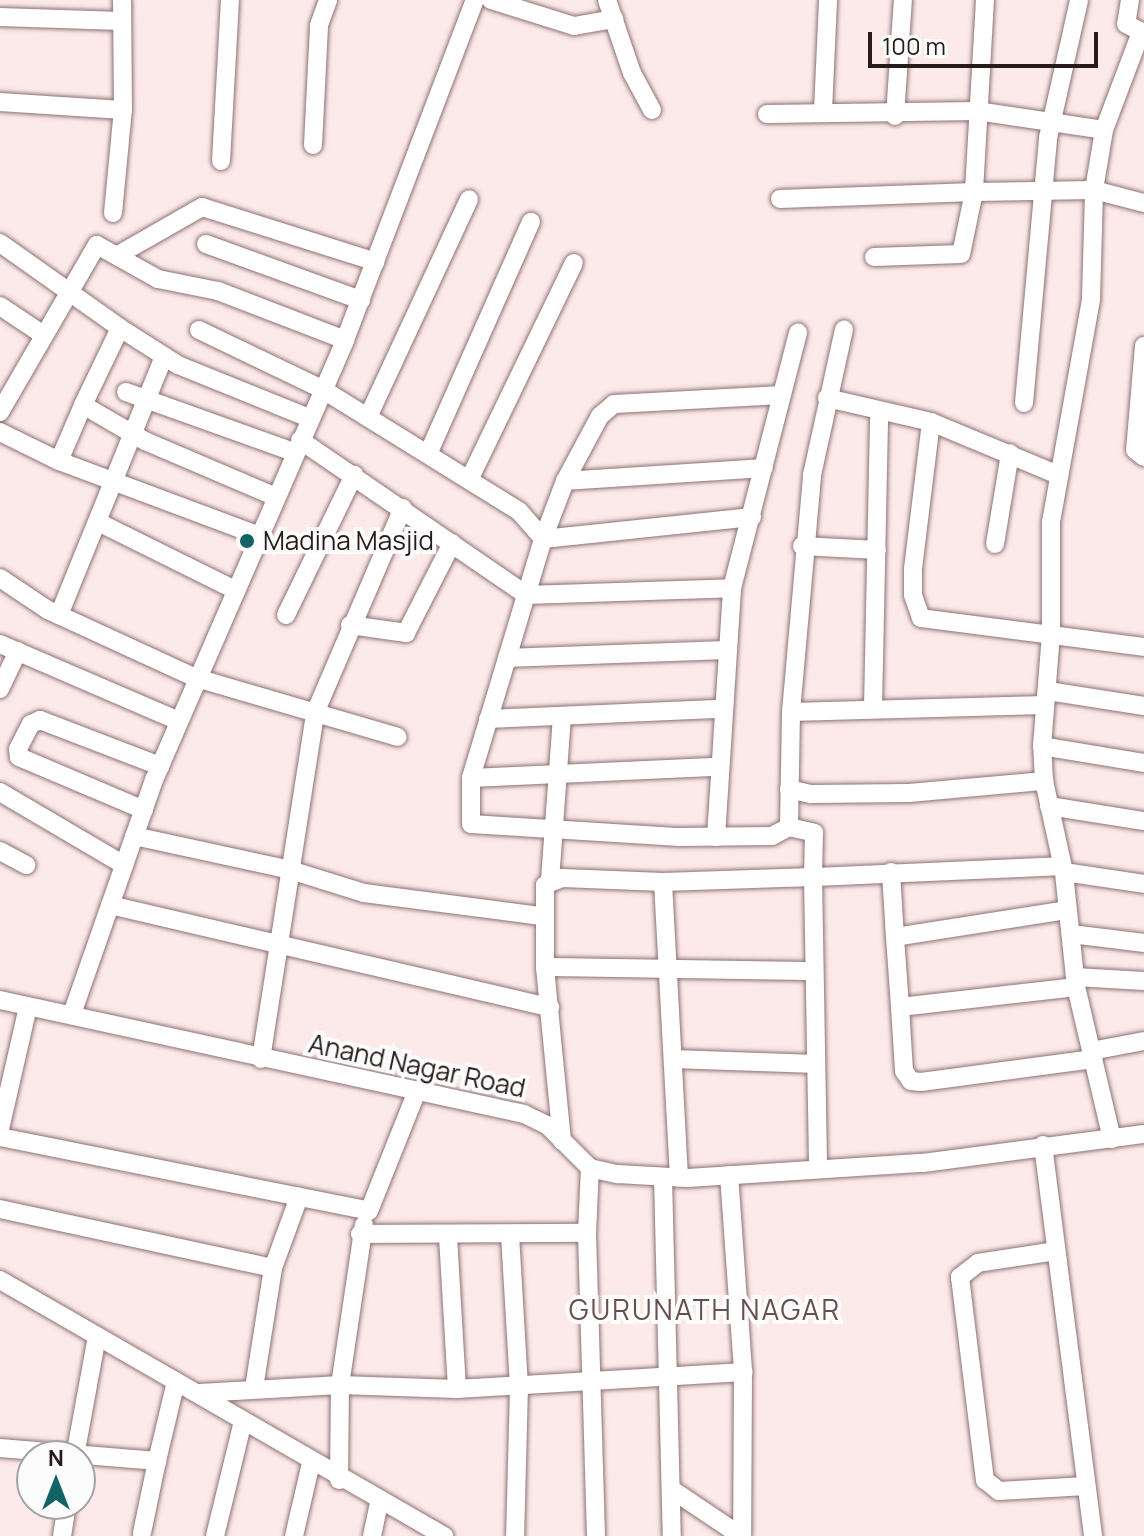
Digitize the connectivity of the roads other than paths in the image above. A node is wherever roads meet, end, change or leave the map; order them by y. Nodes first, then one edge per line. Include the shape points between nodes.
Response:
1 (122, 0) edge
2 (230, 0) edge
3 (328, 0) edge
4 (491, 0) edge
5 (607, 0) edge
6 (828, 0) edge
7 (903, 0) edge
8 (985, 0) edge
9 (1079, 0) edge
10 (1130, 0) edge
11 (473, 5) edge
12 (0, 17) edge
13 (614, 19) junction
14 (121, 21) junction
15 (1143, 32) edge
16 (0, 102) edge
17 (123, 110) junction
18 (652, 110) dead end
19 (823, 111) junction
20 (977, 111) junction
21 (767, 114) dead end
22 (895, 116) junction
23 (1051, 123) junction
24 (1104, 130) junction
25 (313, 145) dead end
26 (221, 161) dead end
27 (1046, 189) junction
28 (1094, 190) junction
29 (974, 192) junction
30 (469, 199) dead end
31 (780, 199) dead end
32 (1144, 203) edge
33 (113, 213) dead end
34 (531, 222) dead end
35 (0, 243) edge
36 (206, 244) dead end
37 (118, 255) junction
38 (874, 257) dead end
39 (376, 262) junction
40 (574, 263) dead end
41 (67, 291) junction
42 (361, 300) junction
43 (0, 306) edge
44 (120, 328) junction
45 (844, 329) dead end
46 (199, 330) dead end
47 (798, 332) dead end
48 (42, 334) junction
49 (345, 340) junction
50 (1144, 346) edge
51 (164, 356) junction
52 (8, 380) edge
53 (322, 389) junction
54 (126, 392) dead end
55 (782, 395) junction
56 (827, 398) junction
57 (147, 400) junction
58 (1024, 403) dead end
59 (83, 405) junction
60 (879, 411) junction
61 (0, 412) edge
62 (368, 417) junction
63 (309, 418) junction
64 (931, 422) junction
65 (0, 432) edge
66 (132, 433) junction
67 (297, 446) junction
68 (1010, 453) junction
69 (428, 454) junction
70 (1144, 457) edge
71 (59, 461) junction
72 (1059, 466) junction
73 (764, 468) junction
74 (354, 475) junction
75 (469, 480) junction
76 (113, 481) junction
77 (565, 481) junction
78 (274, 496) junction
79 (403, 508) junction
80 (752, 517) junction
81 (100, 523) junction
82 (257, 535) junction
83 (543, 539) junction
84 (452, 543) junction
85 (995, 544) dead end
86 (802, 546) junction
87 (877, 550) junction
88 (0, 578) edge
89 (732, 588) junction
90 (233, 589) junction
91 (526, 595) junction
92 (59, 615) junction
93 (286, 615) dead end
94 (350, 625) junction
95 (1051, 634) junction
96 (0, 644) edge
97 (1144, 647) edge
98 (724, 650) junction
99 (18, 651) junction
100 (507, 658) junction
101 (196, 678) junction
102 (0, 689) edge
103 (1046, 698) junction
104 (1144, 706) edge
105 (873, 708) junction
106 (721, 709) junction
107 (791, 712) junction
108 (315, 713) junction
109 (562, 716) junction
110 (488, 719) junction
111 (179, 721) junction
112 (398, 737) dead end
113 (1042, 746) junction
114 (1144, 763) edge
115 (160, 766) junction
116 (717, 767) junction
117 (557, 774) junction
118 (471, 778) junction
119 (1044, 781) junction
120 (789, 789) junction
121 (0, 792) edge
122 (1049, 806) junction
123 (144, 810) junction
124 (1144, 821) edge
125 (789, 827) junction
126 (556, 831) junction
127 (134, 836) junction
128 (716, 837) junction
129 (0, 851) edge
130 (26, 865) dead end
131 (124, 865) junction
132 (287, 869) junction
133 (1063, 869) junction
134 (891, 872) junction
135 (813, 877) junction
136 (550, 880) junction
137 (663, 882) junction
138 (1144, 884) edge
139 (110, 905) junction
140 (1067, 910) junction
141 (542, 916) junction
142 (1071, 934) junction
143 (895, 937) junction
144 (1144, 943) edge
145 (275, 946) junction
146 (545, 967) junction
147 (665, 967) junction
148 (812, 971) junction
149 (1144, 981) edge
150 (1076, 982) junction
151 (0, 1000) edge
152 (28, 1007) junction
153 (550, 1007) junction
154 (900, 1007) junction
155 (72, 1014) junction
156 (1144, 1041) edge
157 (1092, 1055) junction
158 (261, 1059) junction
159 (674, 1059) junction
160 (815, 1064) junction
161 (417, 1091) junction
162 (0, 1129) edge
163 (1144, 1134) edge
164 (0, 1137) edge
165 (1112, 1139) junction
166 (562, 1141) junction
167 (1043, 1145) junction
168 (590, 1168) junction
169 (818, 1169) junction
170 (729, 1175) junction
171 (671, 1177) junction
172 (299, 1197) junction
173 (0, 1209) edge
174 (369, 1211) junction
175 (587, 1233) junction
176 (360, 1234) junction
177 (510, 1235) junction
178 (448, 1237) junction
179 (1056, 1251) junction
180 (273, 1268) junction
181 (0, 1280) edge
182 (97, 1336) junction
183 (743, 1372) junction
184 (669, 1380) junction
185 (176, 1381) junction
186 (591, 1383) junction
187 (340, 1385) junction
188 (519, 1387) junction
189 (254, 1388) junction
190 (457, 1389) junction
191 (200, 1393) junction
192 (243, 1421) junction
193 (78, 1440) edge
194 (96, 1456) edge
195 (157, 1461) junction
196 (311, 1463) junction
197 (339, 1480) junction
198 (1086, 1486) junction
199 (671, 1489) junction
200 (379, 1503) junction
201 (147, 1535) edge
202 (215, 1536) edge
203 (294, 1536) edge
204 (372, 1536) edge
205 (444, 1536) edge
206 (515, 1536) edge
207 (596, 1536) edge
208 (672, 1536) edge
209 (742, 1536) edge
210 (1093, 1536) edge

1 - 14 street
2 - 26 street
3 - 25 street via 319,25
4 - 13 street via 574,26
5 - 13 street
6 - 19 street
7 - 22 street
8 - 20 street
9 - 23 street
10 - 15 street via 1126,24
11 - 39 street
12 - 14 street
13 - 18 street via 632,73
14 - 17 street
15 - 24 street
16 - 17 street
17 - 33 street
19 - 21 street
19 - 22 street
20 - 22 street
20 - 23 street
20 - 29 street
23 - 24 street
23 - 27 street
24 - 28 street
27 - 28 street
27 - 29 street
27 - 58 street
28 - 32 street
28 - 72 street via 1091,299
29 - 31 street
29 - 38 street via 961,254
30 - 62 street
34 - 69 street
35 - 41 street
36 - 42 street
37 - 39 street via 202,207
37 - 41 street via 97,245
37 - 49 street via 158,279 210,288
39 - 42 street
40 - 75 street
41 - 44 street
41 - 48 street
42 - 49 street
43 - 48 street
44 - 51 street
44 - 59 street
45 - 56 street
46 - 53 street
47 - 55 street
48 - 52 street
49 - 53 street
50 - 70 street via 1135,450
51 - 57 street
51 - 63 street
52 - 61 street
53 - 62 street
53 - 63 street
54 - 57 street
55 - 73 street
55 - 77 street via 614,404 600,416
56 - 60 street
56 - 86 street
57 - 66 street
57 - 67 street
59 - 66 street
59 - 71 street
60 - 64 street
60 - 87 street
62 - 69 street
63 - 67 street
64 - 68 street
64 - 95 street via 913,569 915,608 933,622
65 - 71 street
66 - 76 street
66 - 78 street
67 - 74 street
67 - 78 street
68 - 72 street
68 - 85 street
69 - 75 street
71 - 76 street
72 - 95 street via 1049,573
73 - 77 street
73 - 80 street
74 - 79 street
74 - 93 street
75 - 83 street via 519,511
76 - 81 street
76 - 82 street
77 - 83 street
78 - 82 street
79 - 84 street
79 - 94 street
80 - 83 street
80 - 89 street
81 - 90 street
81 - 92 street
82 - 90 street
83 - 91 street
84 - 91 street
84 - 94 street via 406,633
86 - 87 street
86 - 107 street
87 - 105 street
88 - 92 street
89 - 91 street
89 - 98 street
90 - 101 street
91 - 100 street
92 - 101 street
94 - 108 street
95 - 97 street
95 - 103 street
96 - 99 street
98 - 100 street
98 - 106 street
99 - 102 street
99 - 111 street
100 - 110 street
101 - 108 street
101 - 111 street
103 - 104 street
103 - 105 street
103 - 113 street
105 - 107 street
106 - 109 street
106 - 116 street
107 - 120 street
108 - 112 street
108 - 132 street
109 - 110 street
109 - 117 street
110 - 118 street
111 - 115 street
113 - 114 street
113 - 119 street
115 - 123 street
115 - 123 street via 40,720 31,724 18,749 19,757
116 - 117 street
116 - 128 street
117 - 118 street
117 - 126 street
118 - 126 street via 471,824
119 - 120 street via 909,793 811,794
119 - 122 street
120 - 125 street
121 - 131 street
122 - 124 street
122 - 133 street
123 - 127 street
125 - 128 street via 772,836
125 - 135 street via 814,833
126 - 128 street
126 - 136 street
127 - 131 street
127 - 132 street
129 - 130 street
131 - 139 street
132 - 141 street via 364,893
132 - 145 street
133 - 134 street
133 - 138 street
133 - 140 street
134 - 135 street
134 - 143 street
135 - 137 street
135 - 148 street
136 - 137 street
136 - 141 street
137 - 147 street
139 - 145 street
139 - 155 street
140 - 142 street
140 - 143 street
141 - 146 street
142 - 144 street
142 - 150 street
143 - 154 street
145 - 153 street
145 - 158 street
146 - 147 street
146 - 153 street
147 - 148 street
147 - 159 street
148 - 160 street
149 - 150 street
150 - 154 street
150 - 157 street
151 - 152 street, Anand Nagar Road
152 - 155 street, Anand Nagar Road
152 - 162 street
153 - 166 street
154 - 157 street via 904,1071 911,1081
155 - 158 street, Anand Nagar Road
156 - 157 street
157 - 165 street
158 - 161 street, Anand Nagar Road
159 - 160 street
159 - 171 street
160 - 169 street
161 - 166 street, Anand Nagar Road via 524,1114 547,1125
161 - 174 street
163 - 165 street
164 - 172 street
165 - 167 street
166 - 168 street, Anand Nagar Road
167 - 169 street via 923,1163
167 - 179 street
168 - 171 street
168 - 175 street
169 - 170 street
170 - 171 street
170 - 183 street
171 - 184 street
172 - 174 street
172 - 180 street
173 - 180 street
174 - 176 street
175 - 177 street
175 - 186 street
176 - 178 street
176 - 187 street
177 - 178 street
177 - 188 street
178 - 190 street
179 - 198 street
179 - 198 street via 978,1263 962,1271 985,1480 999,1491
180 - 189 street
181 - 182 street
182 - 185 street
182 - 193 street
183 - 184 street
183 - 209 street
184 - 186 street
184 - 199 street
185 - 191 street
185 - 195 street
186 - 188 street
186 - 207 street
187 - 189 street
187 - 190 street
187 - 197 street
188 - 190 street
188 - 206 street
189 - 191 street
191 - 192 street
192 - 196 street
192 - 202 street
194 - 195 street
195 - 201 street
196 - 197 street
196 - 203 street
197 - 200 street
198 - 210 street
199 - 208 street
199 - 209 street
200 - 204 street
200 - 205 street

